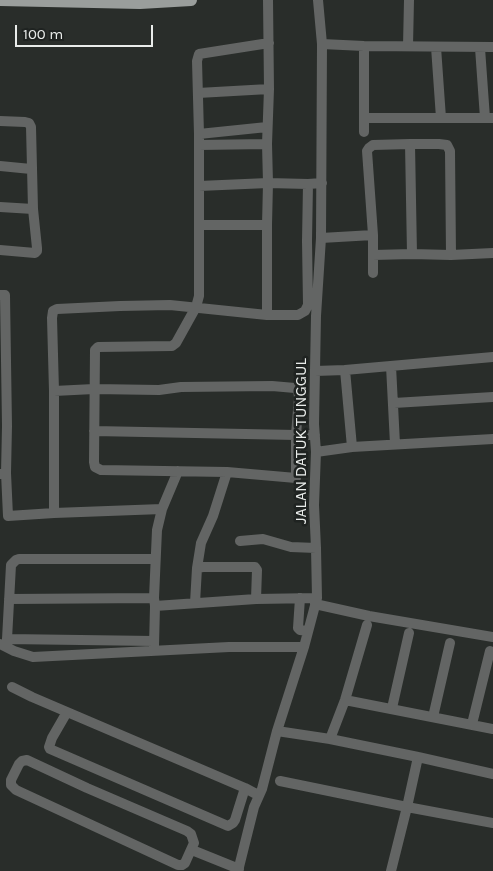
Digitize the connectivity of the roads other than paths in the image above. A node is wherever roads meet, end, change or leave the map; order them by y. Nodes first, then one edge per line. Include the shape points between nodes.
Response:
1 (0, 0) edge
2 (191, 0) edge
3 (268, 0) edge
4 (318, 0) edge
5 (409, 0) edge
6 (269, 43) junction
7 (322, 44) junction
8 (364, 46) junction
9 (408, 46) junction
10 (436, 47) junction
11 (480, 48) junction
12 (493, 48) edge
13 (269, 90) junction
14 (198, 93) junction
15 (364, 118) junction
16 (441, 118) junction
17 (489, 118) edge
18 (0, 121) edge
19 (268, 127) junction
20 (364, 132) dead end
21 (199, 134) junction
22 (267, 144) junction
23 (410, 144) junction
24 (199, 145) junction
25 (0, 166) edge
26 (31, 169) junction
27 (268, 183) junction
28 (322, 183) junction
29 (308, 184) junction
30 (199, 186) junction
31 (0, 207) edge
32 (32, 209) junction
33 (199, 225) junction
34 (267, 225) junction
35 (373, 236) junction
36 (321, 238) junction
37 (0, 250) edge
38 (493, 253) edge
39 (412, 254) junction
40 (373, 255) junction
41 (451, 256) junction
42 (373, 273) dead end
43 (0, 295) edge
44 (196, 307) junction
45 (267, 315) junction
46 (493, 357) edge
47 (391, 366) junction
48 (344, 370) junction
49 (316, 371) junction
50 (94, 389) junction
51 (54, 390) junction
52 (493, 397) edge
53 (394, 403) junction
54 (94, 431) junction
55 (296, 435) junction
56 (315, 435) junction
57 (3, 438) edge
58 (493, 439) edge
59 (396, 444) junction
60 (352, 447) junction
61 (316, 452) junction
62 (178, 471) junction
63 (227, 472) junction
64 (3, 474) edge
65 (162, 509) junction
66 (54, 513) junction
67 (4, 517) edge
68 (240, 541) dead end
69 (316, 548) junction
70 (155, 559) junction
71 (197, 568) junction
72 (300, 598) junction
73 (9, 599) junction
74 (256, 599) junction
75 (316, 601) junction
76 (154, 602) junction
77 (195, 602) junction
78 (367, 625) dead end
79 (308, 631) junction
80 (409, 633) dead end
81 (493, 637) edge
82 (450, 643) dead end
83 (0, 644) edge
84 (154, 646) junction
85 (304, 647) junction
86 (490, 651) dead end
87 (12, 687) dead end
88 (345, 700) junction
89 (392, 708) junction
90 (67, 712) junction
91 (433, 717) junction
92 (472, 724) junction
93 (493, 729) edge
94 (277, 731) junction
95 (330, 739) junction
96 (418, 757) junction
97 (493, 774) edge
98 (280, 781) dead end
99 (245, 788) junction
100 (258, 795) junction
101 (406, 806) junction
102 (493, 823) edge
103 (192, 850) junction
104 (239, 870) edge
105 (391, 871) edge

1 - 2 main road via 140,3
3 - 6 street
4 - 7 street, JALAN DATUK TUNGGUL
5 - 9 street
6 - 13 street
6 - 14 street via 199,54
7 - 8 street
7 - 28 street, JALAN DATUK TUNGGUL
8 - 9 street
8 - 15 street
9 - 10 street
10 - 11 street
10 - 16 street
11 - 12 street
11 - 17 street
13 - 14 street
13 - 19 street
14 - 21 street
15 - 16 street
15 - 20 street
16 - 17 street
18 - 26 street via 28,123 31,127
19 - 21 street
19 - 22 street
21 - 24 street
22 - 24 street
22 - 27 street
23 - 35 street via 373,145 367,151
23 - 39 street
23 - 41 street via 448,145
24 - 30 street
25 - 26 street
26 - 32 street
27 - 29 street
27 - 30 street
27 - 34 street
28 - 29 street
28 - 36 street, JALAN DATUK TUNGGUL
29 - 45 street via 308,304 298,315
30 - 33 street
31 - 32 street
32 - 37 street via 37,252
33 - 34 street
33 - 44 street via 199,296
34 - 45 street
35 - 36 street
35 - 40 street
36 - 49 street, JALAN DATUK TUNGGUL
38 - 41 street
39 - 40 street
39 - 41 street
40 - 42 street
43 - 57 street via 5,295
44 - 45 street
44 - 50 street via 172,346 98,347 95,350
44 - 51 street via 120,306 53,311
46 - 47 street
47 - 48 street
47 - 53 street
48 - 49 street
48 - 60 street
49 - 56 street, JALAN DATUK TUNGGUL
50 - 51 street
50 - 54 street
50 - 55 street via 295,388 299,397
51 - 66 street
52 - 53 street
53 - 59 street
54 - 55 street
54 - 62 street via 94,462 95,467 101,470
55 - 56 street
55 - 63 street via 296,478
56 - 61 street, JALAN DATUK TUNGGUL
57 - 64 street
58 - 59 street
59 - 60 street
60 - 61 street
61 - 69 street, JALAN DATUK TUNGGUL
62 - 63 street
62 - 65 street
63 - 71 street via 201,543
64 - 67 street
65 - 66 street
65 - 70 street
66 - 67 street
68 - 69 street via 263,538 290,547
69 - 75 street, JALAN DATUK TUNGGUL
70 - 73 street via 19,559 11,565
70 - 76 street
71 - 74 street via 255,567
71 - 77 street
72 - 74 street
72 - 75 street
72 - 79 street via 298,628
73 - 76 street
73 - 84 street via 7,639
74 - 77 street
75 - 79 street, JALAN DATUK TUNGGUL
75 - 81 street via 377,617
76 - 77 street
76 - 84 street
78 - 88 street
79 - 85 street, JALAN DATUK TUNGGUL
80 - 89 street
82 - 91 street
83 - 84 street via 33,657
84 - 85 street
85 - 94 street, JALAN DATUK TUNGGUL
86 - 92 street
87 - 90 street
88 - 89 street
88 - 95 street
89 - 91 street
90 - 99 street
90 - 99 street via 52,738 50,749 228,826 235,820
91 - 92 street
92 - 93 street
94 - 95 street
94 - 100 street, JALAN DATUK TUNGGUL
95 - 96 street
96 - 97 street
96 - 101 street
98 - 101 street
99 - 100 street
100 - 104 street, JALAN DATUK TUNGGUL
101 - 102 street
101 - 105 street
103 - 103 street via 185,863 178,865 16,790 11,780 19,764 28,760 187,831 193,838
103 - 104 street

